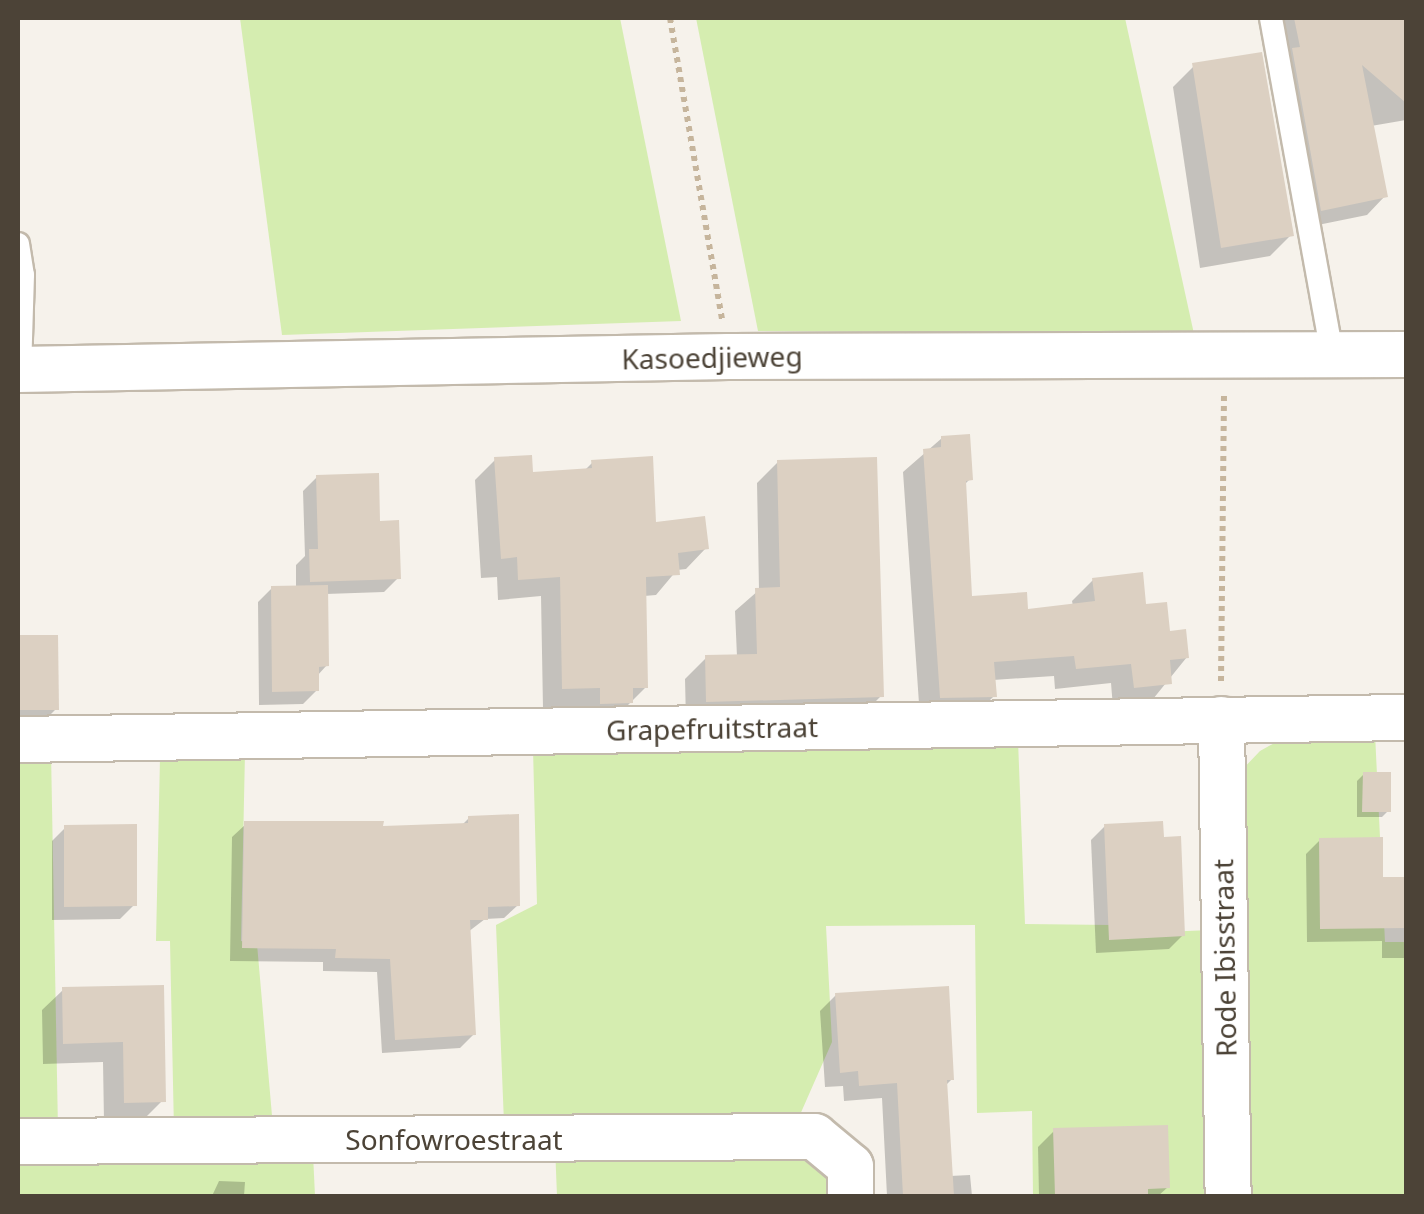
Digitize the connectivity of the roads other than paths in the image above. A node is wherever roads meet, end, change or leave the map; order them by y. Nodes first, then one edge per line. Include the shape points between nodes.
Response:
1 (1271, 18) edge
2 (18, 244) edge
3 (1332, 354) junction
4 (1406, 354) edge
5 (18, 369) edge
6 (1406, 717) edge
7 (1221, 719) junction
8 (18, 739) edge
9 (18, 1141) edge
10 (850, 1196) edge
11 (1228, 1196) edge

1 - 3 lane
2 - 5 lane
3 - 4 street, Kasoedjieweg
3 - 5 street, Kasoedjieweg
6 - 7 street, Grapefruitstraat
7 - 8 street, Grapefruitstraat
7 - 11 street, Rode Ibisstraat
9 - 10 street, Sonfowroestraat via 814,1136 850,1166

